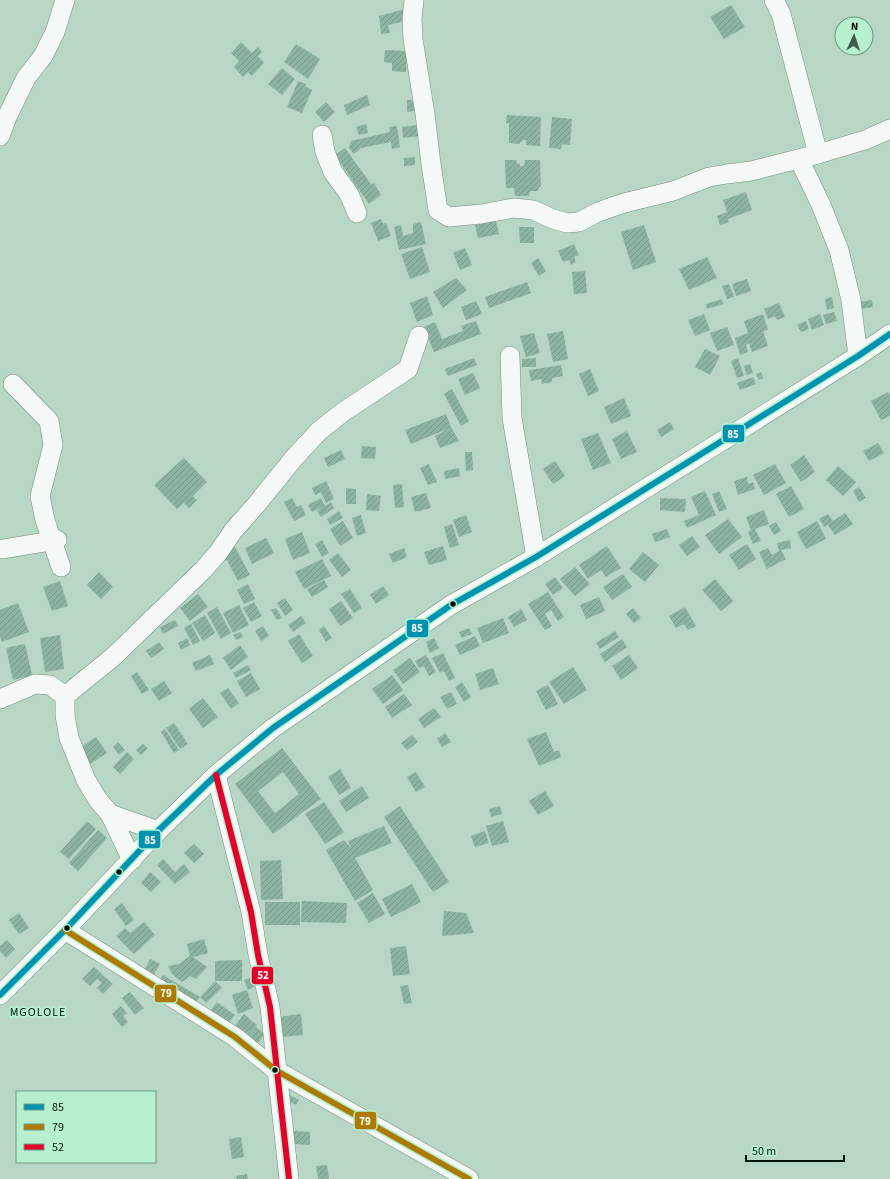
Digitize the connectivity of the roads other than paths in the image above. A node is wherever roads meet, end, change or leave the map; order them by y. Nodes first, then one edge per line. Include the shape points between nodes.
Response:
1 (65, 0) edge
2 (414, 0) edge
3 (774, 0) edge
4 (890, 129) edge
5 (322, 135) dead end
6 (0, 136) edge
7 (818, 154) junction
8 (799, 159) junction
9 (357, 212) dead end
10 (890, 334) edge
11 (419, 336) dead end
12 (510, 356) dead end
13 (858, 356) junction
14 (13, 384) dead end
15 (54, 541) junction
16 (3, 549) dead end
17 (536, 557) junction
18 (61, 567) dead end
19 (65, 696) junction
20 (0, 699) edge
21 (216, 775) junction
22 (110, 814) junction
23 (158, 832) junction
24 (132, 860) junction
25 (65, 930) junction
26 (0, 995) edge
27 (277, 1071) junction
28 (289, 1179) edge
29 (469, 1179) edge

1 - 6 street via 55,32 43,56 26,78
2 - 8 street via 413,39 438,210 449,217 514,208 533,210 567,223 579,222 624,203 672,191 709,177 751,171
3 - 7 street via 785,27
4 - 7 street via 865,140
5 - 9 street via 333,172 349,194
7 - 8 street
8 - 13 street via 839,250 851,300
10 - 13 street
11 - 19 street via 408,369 320,431 294,458 203,570 113,657
12 - 17 street via 512,418
13 - 17 street
14 - 15 street via 49,421 53,445 40,496 45,520
15 - 16 street
15 - 18 street
17 - 21 street via 451,605 273,728
19 - 20 street via 50,685 34,684
19 - 22 street via 69,738 86,780
21 - 23 street
21 - 27 street via 251,912 270,1007
22 - 23 street
22 - 24 street
23 - 24 street
24 - 25 street
25 - 26 street
25 - 27 street via 235,1037
27 - 28 street
27 - 29 street

